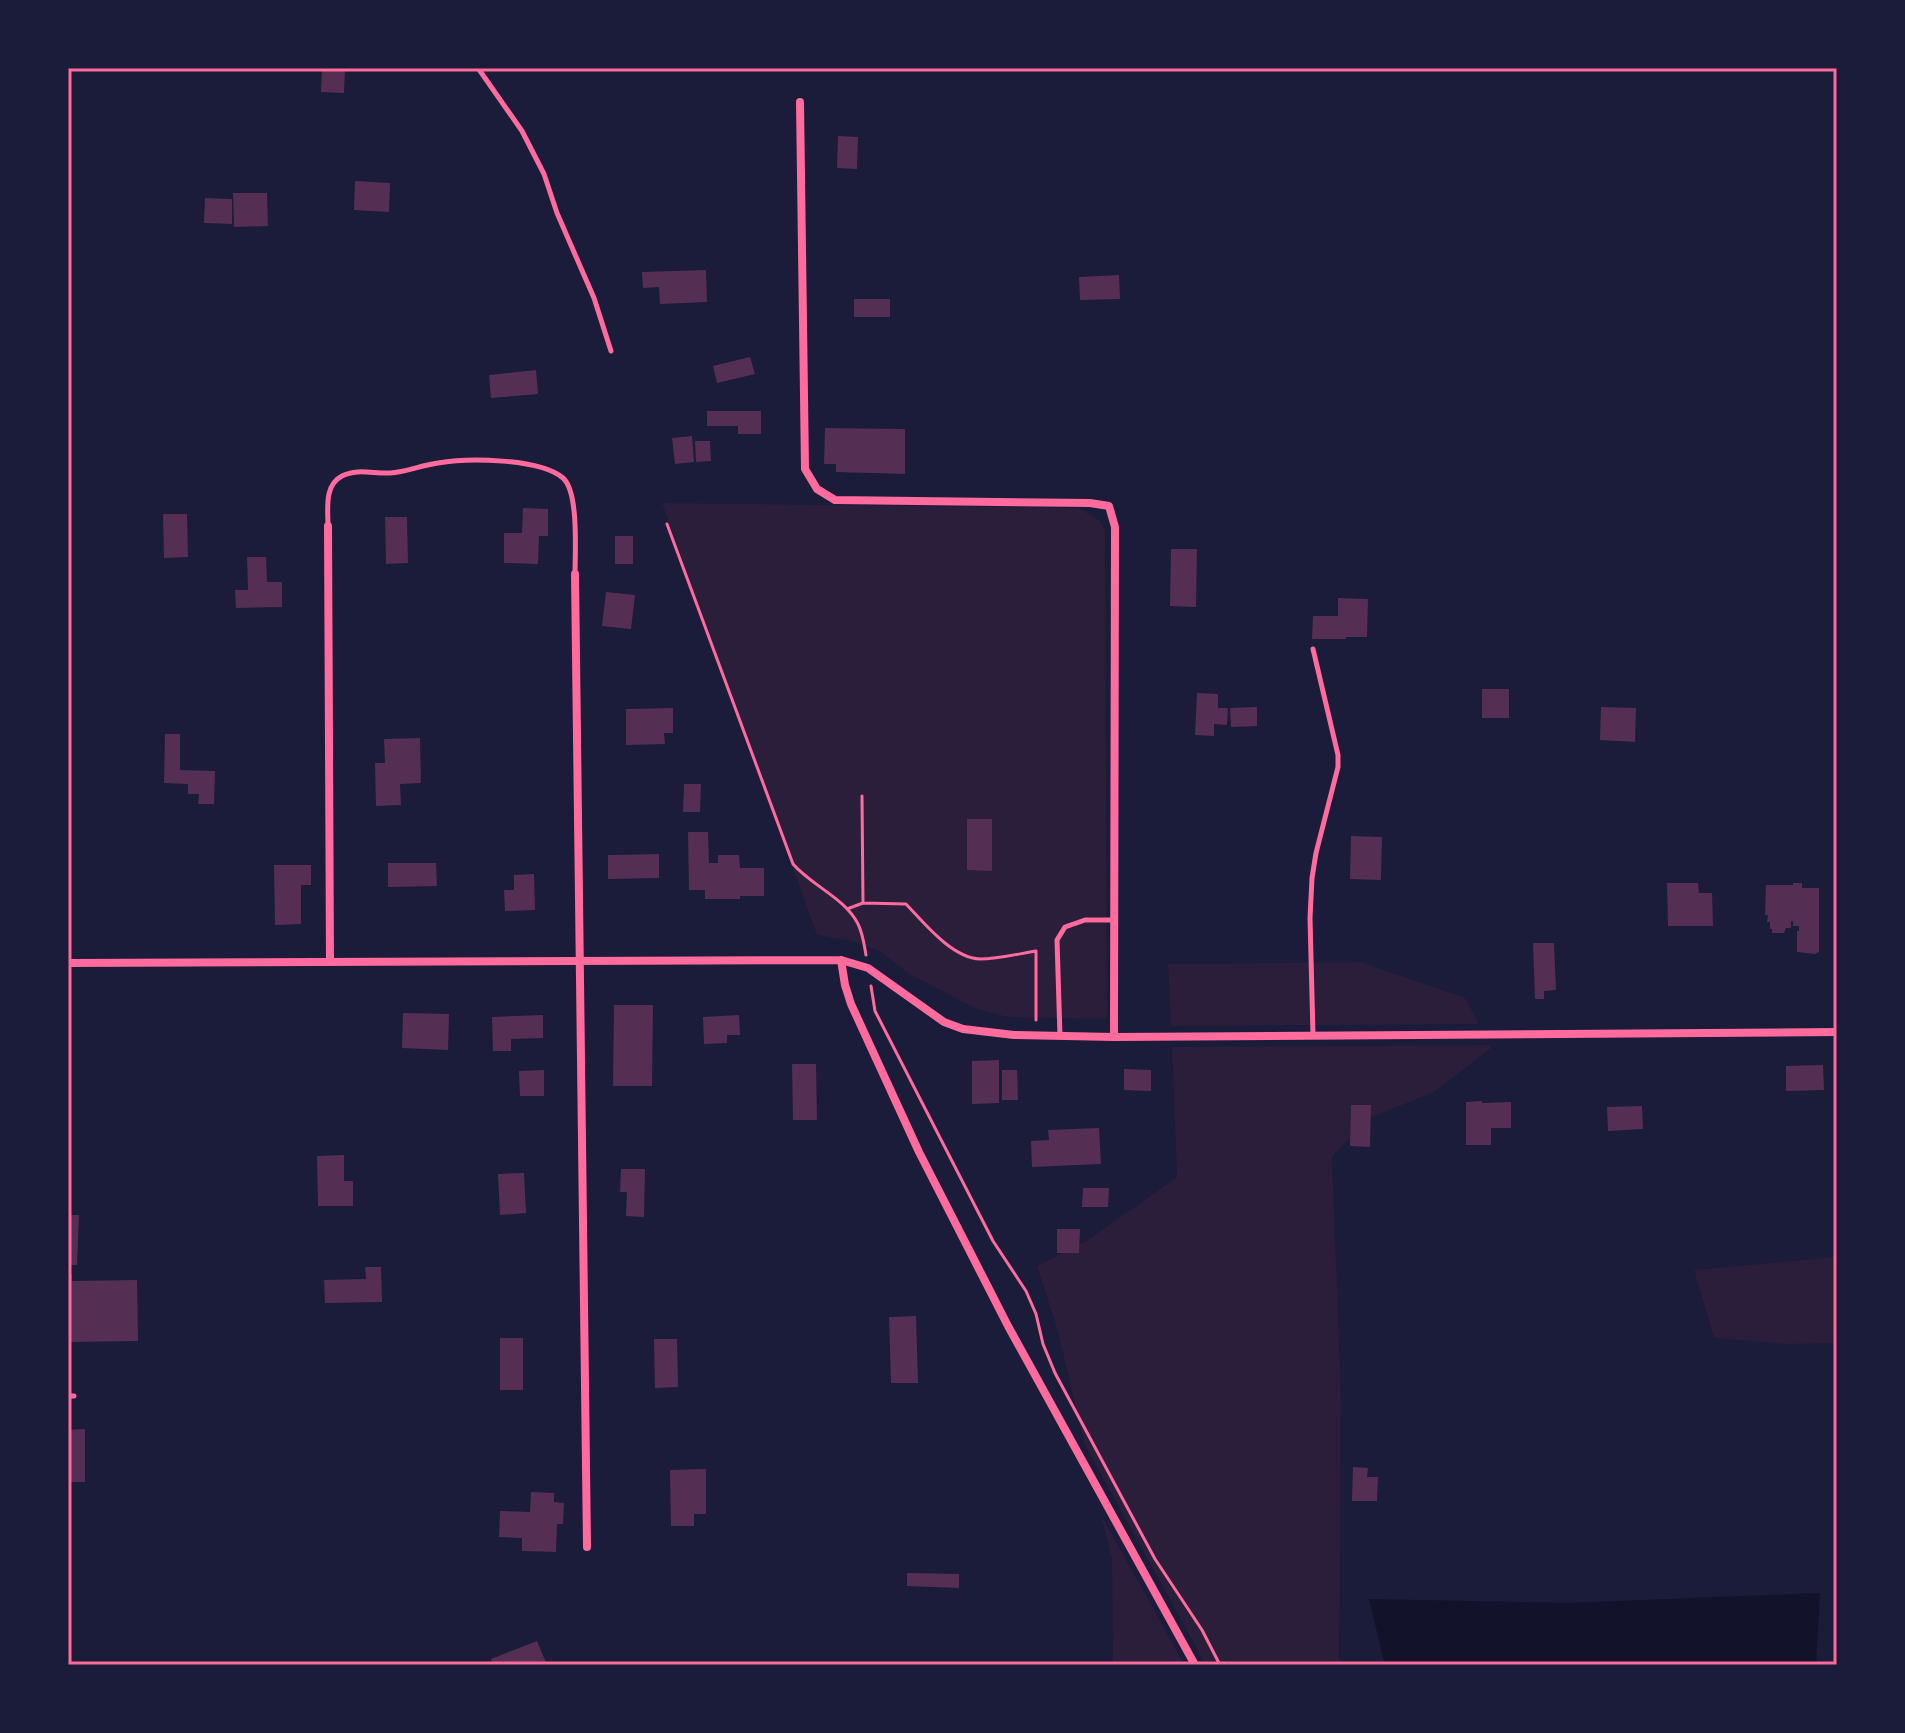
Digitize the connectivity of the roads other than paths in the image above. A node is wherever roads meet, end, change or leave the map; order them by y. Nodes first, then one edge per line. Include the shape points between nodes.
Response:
1 (478, 68) edge
2 (800, 102) dead end
3 (611, 351) dead end
4 (328, 526) joint
5 (575, 574) joint
6 (1313, 649) dead end
7 (1114, 920) junction
8 (579, 960) junction
9 (841, 960) junction
10 (330, 962) junction
11 (68, 963) edge
12 (1837, 1032) edge
13 (1060, 1036) junction
14 (1313, 1036) junction
15 (1114, 1037) junction
16 (587, 1547) dead end
17 (1195, 1665) edge

1 - 3 lane via 522,131 544,174
2 - 7 street via 805,469 817,489 835,500 1109,506 1115,527
4 - 5 lane via 329,489 340,476 388,474 471,459 516,463 565,479 572,494
4 - 10 street
5 - 8 street
6 - 14 lane via 1338,767 1312,878
7 - 13 lane via 1085,920 1065,927 1057,940
7 - 15 street
8 - 9 street
8 - 10 street
8 - 16 street
9 - 13 street via 868,968 944,1022 963,1029
9 - 17 street via 851,1004 919,1152 1008,1326
10 - 11 street
12 - 14 street
13 - 15 street
14 - 15 street

